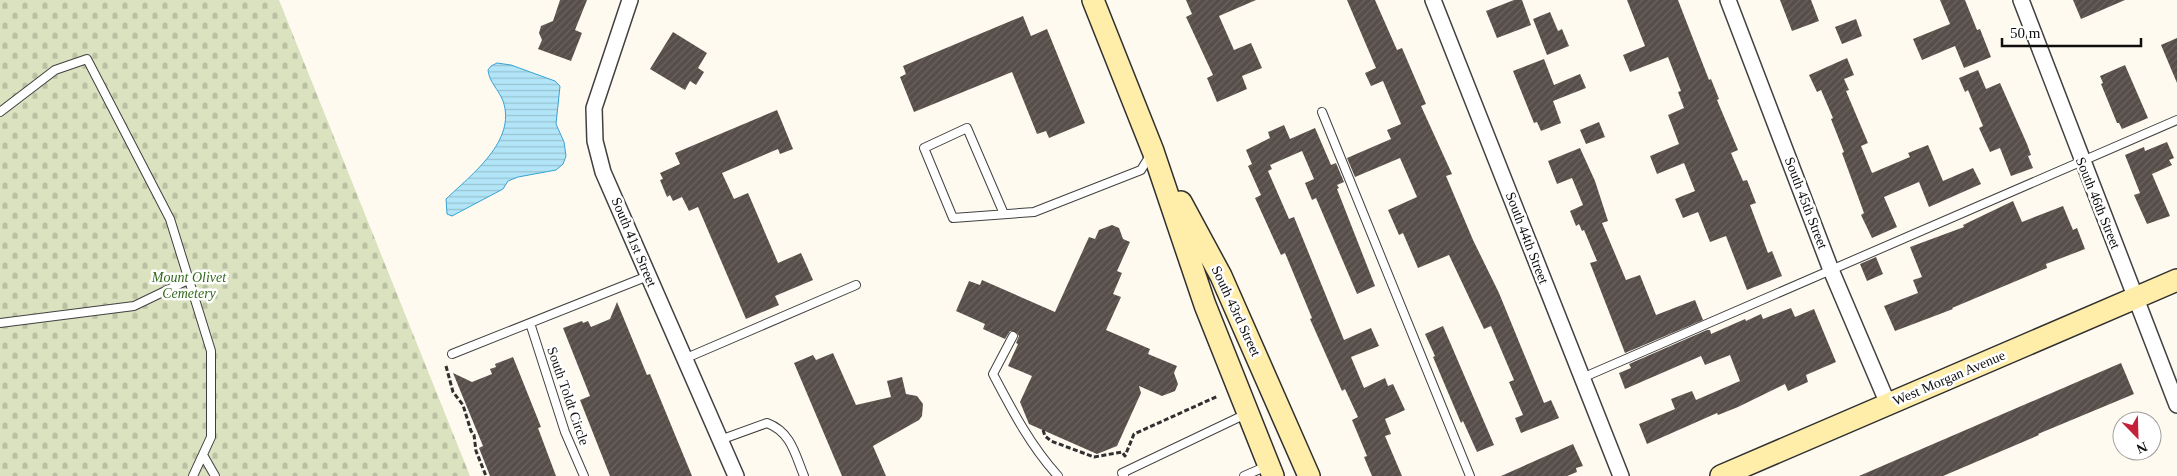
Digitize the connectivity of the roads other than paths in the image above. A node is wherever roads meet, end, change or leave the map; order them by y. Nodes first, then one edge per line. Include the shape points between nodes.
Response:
1 (630, 0) edge
2 (1092, 0) edge
3 (1433, 0) edge
4 (1728, 0) edge
5 (2020, 0) edge
6 (0, 112) edge
7 (1322, 112) dead end
8 (2177, 120) edge
9 (1154, 151) junction
10 (2082, 161) junction
11 (1004, 214) junction
12 (1831, 270) junction
13 (648, 276) junction
14 (188, 280) junction
15 (2177, 280) edge
16 (856, 285) dead end
17 (2136, 298) junction
18 (0, 323) edge
19 (530, 323) junction
20 (1013, 336) dead end
21 (452, 354) road end
22 (684, 359) junction
23 (1582, 378) junction
24 (1888, 404) junction
25 (2177, 405) edge
26 (1248, 414) junction
27 (720, 440) junction
28 (203, 455) junction
29 (1271, 471) edge
30 (1123, 474) edge
31 (193, 476) edge
32 (215, 476) edge
33 (584, 476) edge
34 (736, 476) edge
35 (804, 476) edge
36 (1058, 476) edge
37 (1114, 476) edge
38 (1244, 476) edge
39 (1309, 476) edge
40 (1470, 476) edge
41 (1621, 476) edge
42 (1721, 476) edge

1 - 13 street, South 41st Street via 594,108 596,141 603,172
2 - 9 main road, South 43rd Street
3 - 23 street, South 44th Street
4 - 12 street, South 45th Street
5 - 10 street, South 46th Street
6 - 14 lane via 55,70 87,59 170,219
7 - 40 lane
8 - 10 lane
9 - 11 lane via 1141,170 1034,212
9 - 26 main road, South 43rd Street via 1198,286
9 - 39 main road, South 43rd Street via 1221,276
10 - 12 lane
10 - 17 street, South 46th Street
11 - 11 lane via 953,218 924,148 967,128
12 - 23 lane
12 - 24 street, South 45th Street
13 - 19 lane
13 - 22 street, South 41st Street
14 - 18 lane via 134,306
14 - 28 lane via 211,351 211,438
15 - 17 main road, West Morgan Avenue
16 - 22 lane
17 - 24 main road, West Morgan Avenue
17 - 25 street, South 46th Street
19 - 21 lane
19 - 33 lane, South Toldt Circle via 565,432
20 - 36 lane via 993,374 1024,432
22 - 27 street, South 41st Street
23 - 41 street, South 44th Street
24 - 42 main road, West Morgan Avenue
26 - 29 main road, South 43rd Street
26 - 30 lane
27 - 34 street, South 41st Street
27 - 35 lane via 767,423 780,428 791,444
28 - 31 lane
28 - 32 lane
29 - 38 lane
30 - 37 lane

